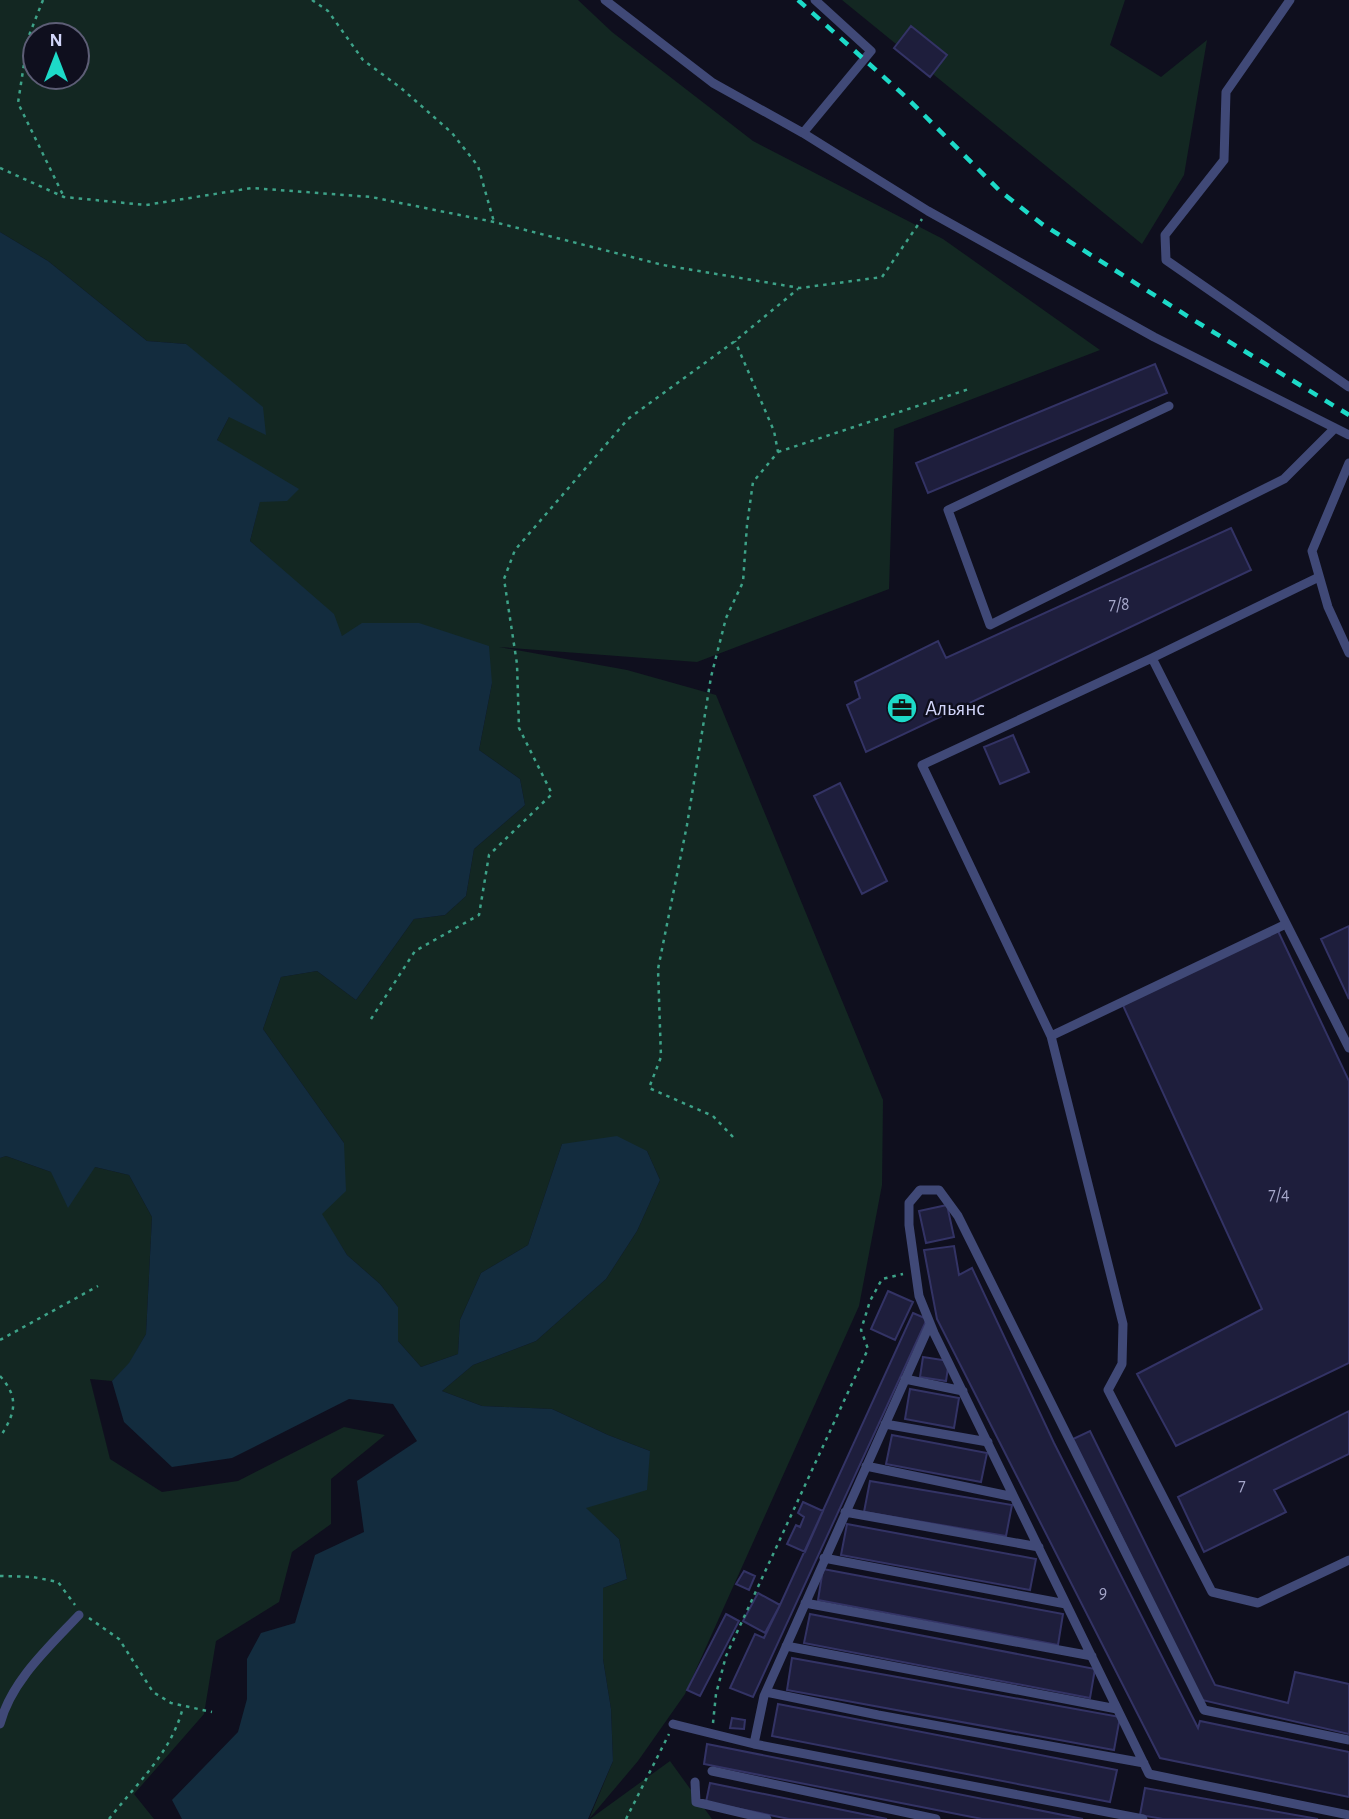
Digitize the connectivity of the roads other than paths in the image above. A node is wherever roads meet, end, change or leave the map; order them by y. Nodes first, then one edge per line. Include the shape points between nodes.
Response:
1 (605, 0) edge
2 (815, 0) edge
3 (1290, 0) edge
4 (803, 133) junction
5 (1349, 387) edge
6 (1169, 406) dead end
7 (1335, 428) junction
8 (1349, 435) edge
9 (1349, 463) edge
10 (1320, 577) junction
11 (1349, 653) edge
12 (1152, 658) junction
13 (1286, 924) junction
14 (1051, 1035) junction
15 (1349, 1048) edge
16 (930, 1324) junction
17 (905, 1380) junction
18 (963, 1391) junction
19 (885, 1424) junction
20 (988, 1443) junction
21 (866, 1466) junction
22 (1014, 1497) junction
23 (845, 1512) junction
24 (1039, 1548) junction
25 (824, 1558) junction
26 (1349, 1560) edge
27 (805, 1603) junction
28 (1066, 1604) junction
29 (79, 1615) road end
30 (786, 1646) junction
31 (1092, 1656) junction
32 (766, 1692) junction
33 (1118, 1709) junction
34 (0, 1724) edge
35 (673, 1724) road end
36 (1349, 1740) edge
37 (754, 1744) junction
38 (1144, 1763) junction
39 (712, 1771) dead end
40 (695, 1782) dead end
41 (1349, 1815) edge
42 (767, 1819) edge
43 (936, 1819) edge
44 (1143, 1819) edge

1 - 4 lane via 713,83
2 - 4 lane via 871,51
3 - 5 lane via 1226,92 1224,160 1165,235 1166,260
4 - 7 lane via 928,211 1154,337
6 - 7 lane via 948,510 990,625 1284,479
7 - 8 lane
9 - 10 lane via 1312,551
10 - 11 lane
10 - 12 lane
12 - 13 lane
12 - 14 lane via 922,765
13 - 14 lane
13 - 15 lane
14 - 26 lane via 1123,1324 1122,1364 1108,1390 1212,1592 1258,1603
16 - 17 lane
16 - 18 lane
16 - 36 lane via 919,1296 909,1225 909,1203 920,1190 939,1190 958,1216 1204,1710
17 - 18 lane
17 - 19 lane
18 - 20 lane
19 - 20 lane
19 - 21 lane
20 - 22 lane
21 - 22 lane
21 - 23 lane
22 - 24 lane
23 - 24 lane
23 - 25 lane
24 - 28 lane
25 - 27 lane
25 - 28 lane
27 - 30 lane
27 - 31 lane
28 - 31 lane
29 - 34 lane via 23,1679
30 - 32 lane
30 - 33 lane
31 - 33 lane
32 - 37 lane
32 - 38 lane
33 - 38 lane
35 - 37 lane
37 - 44 lane
38 - 41 lane via 1149,1774
39 - 43 lane
40 - 42 lane via 696,1802

